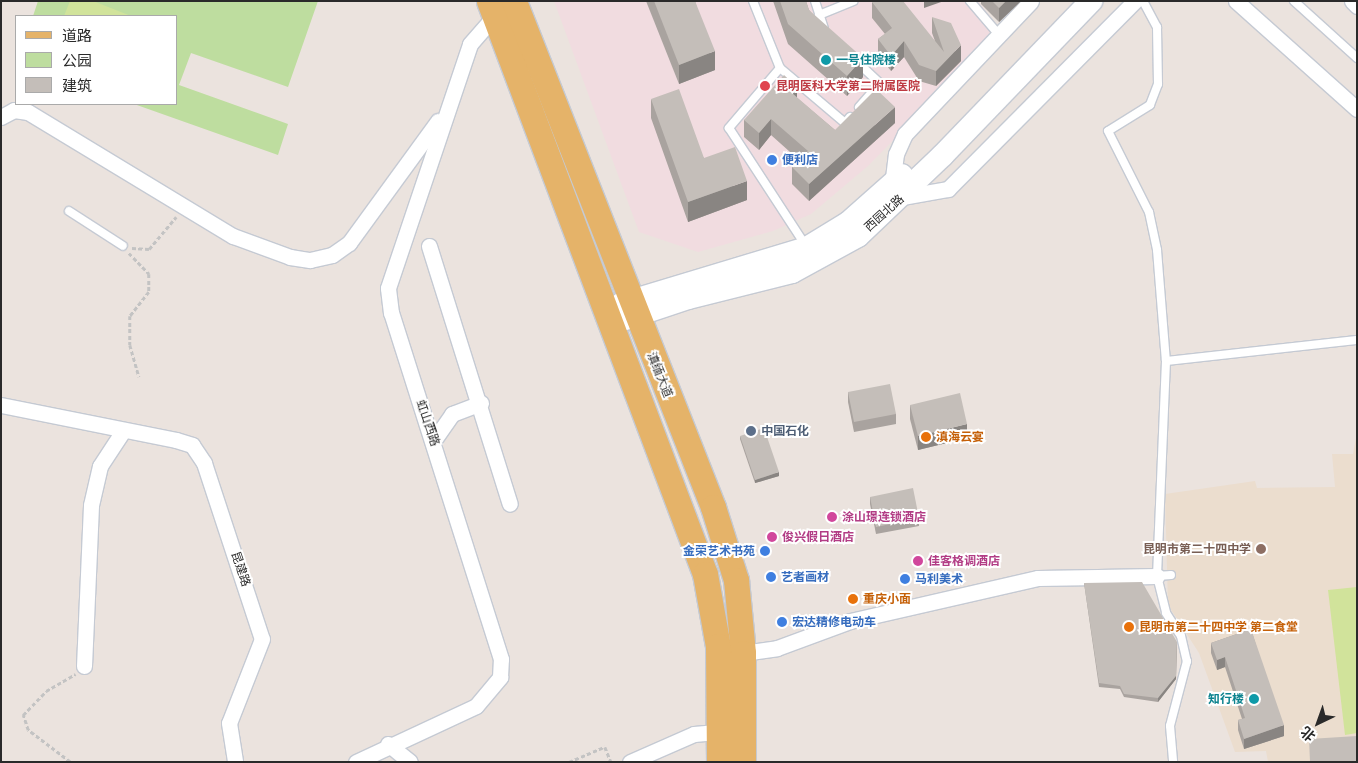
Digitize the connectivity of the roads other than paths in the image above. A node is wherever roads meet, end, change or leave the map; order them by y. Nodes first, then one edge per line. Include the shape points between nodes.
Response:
1 (753, 1) edge
2 (814, 1) edge
3 (854, 1) edge
4 (970, 1) edge
5 (1031, 1) edge
6 (1072, 1) edge
7 (1091, 1) edge
8 (1135, 1) edge
9 (1143, 1) edge
10 (1236, 1) edge
11 (1294, 1) edge
12 (1352, 1) edge
13 (499, 6) edge
14 (1357, 6) edge
15 (819, 15) junction
16 (999, 35) junction
17 (832, 40) edge
18 (846, 52) edge
19 (1357, 58) edge
20 (780, 68) junction
21 (1357, 109) edge
22 (444, 114) junction
23 (1, 117) edge
24 (937, 150) junction
25 (897, 191) junction
26 (69, 211) dead end
27 (123, 246) road end
28 (429, 246) dead end
29 (806, 248) junction
30 (621, 312) junction
31 (1357, 340) edge
32 (1166, 361) junction
33 (480, 403) junction
34 (1, 405) edge
35 (123, 431) junction
36 (434, 440) junction
37 (510, 504) dead end
38 (1164, 576) junction
39 (743, 653) junction
40 (84, 666) road end
41 (719, 732) junction
42 (388, 744) junction
43 (235, 762) edge
44 (356, 762) edge
45 (410, 762) edge
46 (630, 762) edge
47 (719, 762) edge
48 (743, 762) edge
49 (1173, 762) edge

1 - 20 lane
2 - 15 lane
3 - 15 lane
4 - 16 lane
5 - 16 street
6 - 24 main road, 西园北路
7 - 24 main road, 西园北路
8 - 25 street via 948,189
9 - 32 lane via 1157,27 1158,84 1150,105 1108,131 1149,212
10 - 21 street
11 - 19 lane
12 - 14 street
13 - 22 street, 虹山西路 via 470,44
13 - 30 main road, 滇缅大道
15 - 17 lane
16 - 25 street via 904,134 896,154
18 - 20 lane via 880,83 846,123
20 - 29 lane via 729,128
22 - 23 street via 412,151 355,236 332,255 290,257 233,236 28,112 14,110
22 - 36 street, 虹山西路 via 388,288 391,313
24 - 25 main road, 西园北路
25 - 29 main road, 西园北路
25 - 30 main road, 西园北路 via 858,236 814,262
26 - 27 lane
28 - 33 street via 446,307
29 - 30 main road, 西园北路
30 - 39 main road, 滇缅大道 via 713,506 736,580
30 - 41 main road, 滇缅大道 via 705,574 718,646
31 - 32 lane
32 - 38 lane
33 - 36 street via 452,414
33 - 37 street
34 - 35 street, 昆建路
35 - 40 street via 100,466 91,506
35 - 43 street, 昆建路 via 192,445 204,462 260,622 262,639 257,658 229,723
36 - 42 street, 虹山西路 via 502,660 500,677 476,706
38 - 39 street via 1038,578 850,621 777,648
38 - 49 lane via 1166,613 1186,649 1185,678 1170,726
39 - 48 main road, 滇缅大道
41 - 46 street via 694,734
41 - 47 main road, 滇缅大道
42 - 44 street, 虹山西路
42 - 45 street

